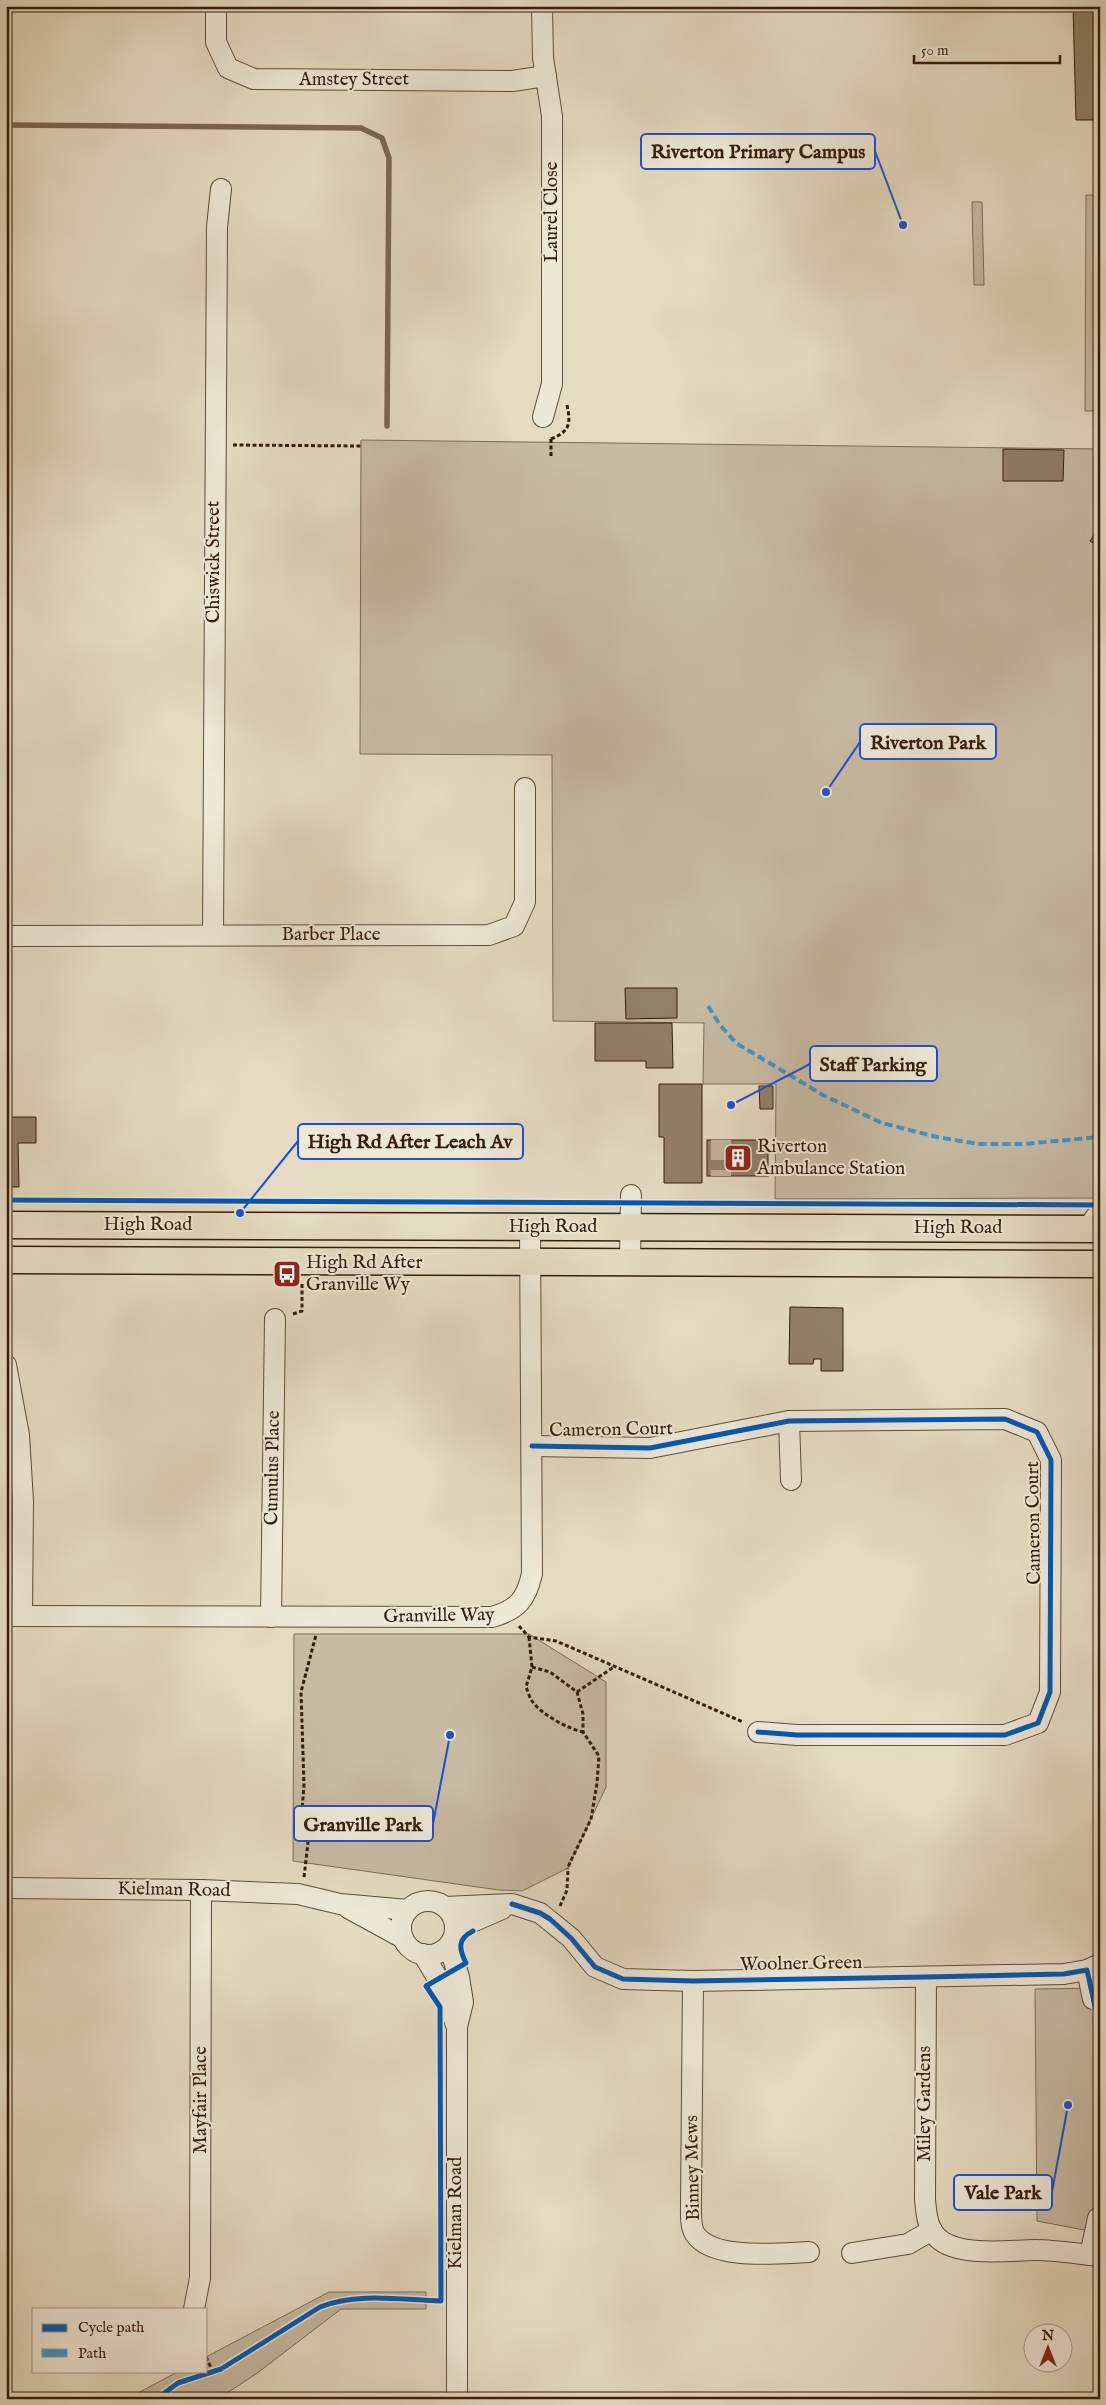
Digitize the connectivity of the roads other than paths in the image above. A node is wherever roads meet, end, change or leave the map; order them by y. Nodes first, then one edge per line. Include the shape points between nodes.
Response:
1 (216, 6) edge
2 (542, 6) edge
3 (546, 76) junction
4 (220, 189) dead end
5 (543, 416) dead end
6 (525, 788) dead end
7 (212, 935) junction
8 (6, 936) edge
9 (631, 1195) dead end
10 (1095, 1223) edge
11 (6, 1224) edge
12 (530, 1227) junction
13 (631, 1227) junction
14 (6, 1260) edge
15 (1095, 1260) edge
16 (530, 1262) junction
17 (630, 1262) junction
18 (275, 1319) road end
19 (6, 1364) edge
20 (789, 1421) junction
21 (532, 1446) junction
22 (791, 1480) dead end
23 (14, 1616) edge
24 (271, 1617) junction
25 (758, 1732) road end
26 (6, 1888) edge
27 (201, 1890) junction
28 (340, 1904) junction
29 (512, 1904) junction
30 (445, 1907) junction
31 (408, 1910) junction
32 (452, 1937) junction
33 (403, 1938) junction
34 (423, 1954) junction
35 (1094, 1967) edge
36 (926, 1977) junction
37 (693, 1981) junction
38 (1093, 1999) dead end
39 (457, 2027) junction
40 (1098, 2218) dead end
41 (932, 2230) junction
42 (809, 2252) dead end
43 (852, 2253) dead end
44 (1095, 2256) edge
45 (194, 2308) edge
46 (457, 2399) edge

1 - 3 street, Amstey Street via 216,42 228,68 254,79 512,81
2 - 3 street, Laurel Close
3 - 5 street, Laurel Close via 552,116 552,384
4 - 7 street, Chiswick Street via 217,227
6 - 7 street, Barber Place via 525,902 514,926 488,935
7 - 8 street, Barber Place
9 - 13 street
10 - 13 main road, High Road
11 - 12 main road, High Road
12 - 13 main road, High Road
12 - 16 street, Granville Way
13 - 17 street
14 - 16 main road, High Road
15 - 17 main road, High Road
16 - 17 main road, High Road
16 - 21 street, Granville Way
18 - 24 street, Cumulus Place
19 - 23 street via 20,1444 23,1502
20 - 21 street, Cameron Court via 650,1448
20 - 22 street
20 - 25 street, Cameron Court via 1005,1419 1037,1432 1051,1460 1050,1692 1038,1723 1005,1736
21 - 24 street, Granville Way via 532,1574 528,1591 517,1606 492,1617
23 - 24 street, Granville Way
26 - 27 street, Kielman Road
27 - 28 street, Kielman Road via 298,1894
27 - 45 street, Mayfair Place via 200,2278
28 - 31 street, Kielman Road
28 - 33 street, Kielman Road
29 - 30 street, Woolner Green
29 - 32 street
29 - 37 street, Woolner Green via 540,1912 550,1919 595,1966 607,1973 622,1978
30 - 31 street, Kielman Road via 438,1902 422,1902
30 - 32 street, Kielman Road via 454,1920
31 - 33 street via 402,1923
32 - 34 street via 441,1952
32 - 39 street, Kielman Road via 463,2002
33 - 34 street, Kielman Road via 411,1949
34 - 39 street, Kielman Road via 444,1989
35 - 36 street, Woolner Green via 1064,1974
35 - 38 street, Woolner Green
36 - 37 street, Woolner Green
36 - 41 street, Miley Gardens via 925,2199
37 - 42 street, Binney Mews via 691,2220 694,2233 704,2243 719,2250
39 - 46 street, Kielman Road
40 - 44 street
41 - 43 street via 908,2244
41 - 44 street via 945,2242 965,2251 1038,2250

